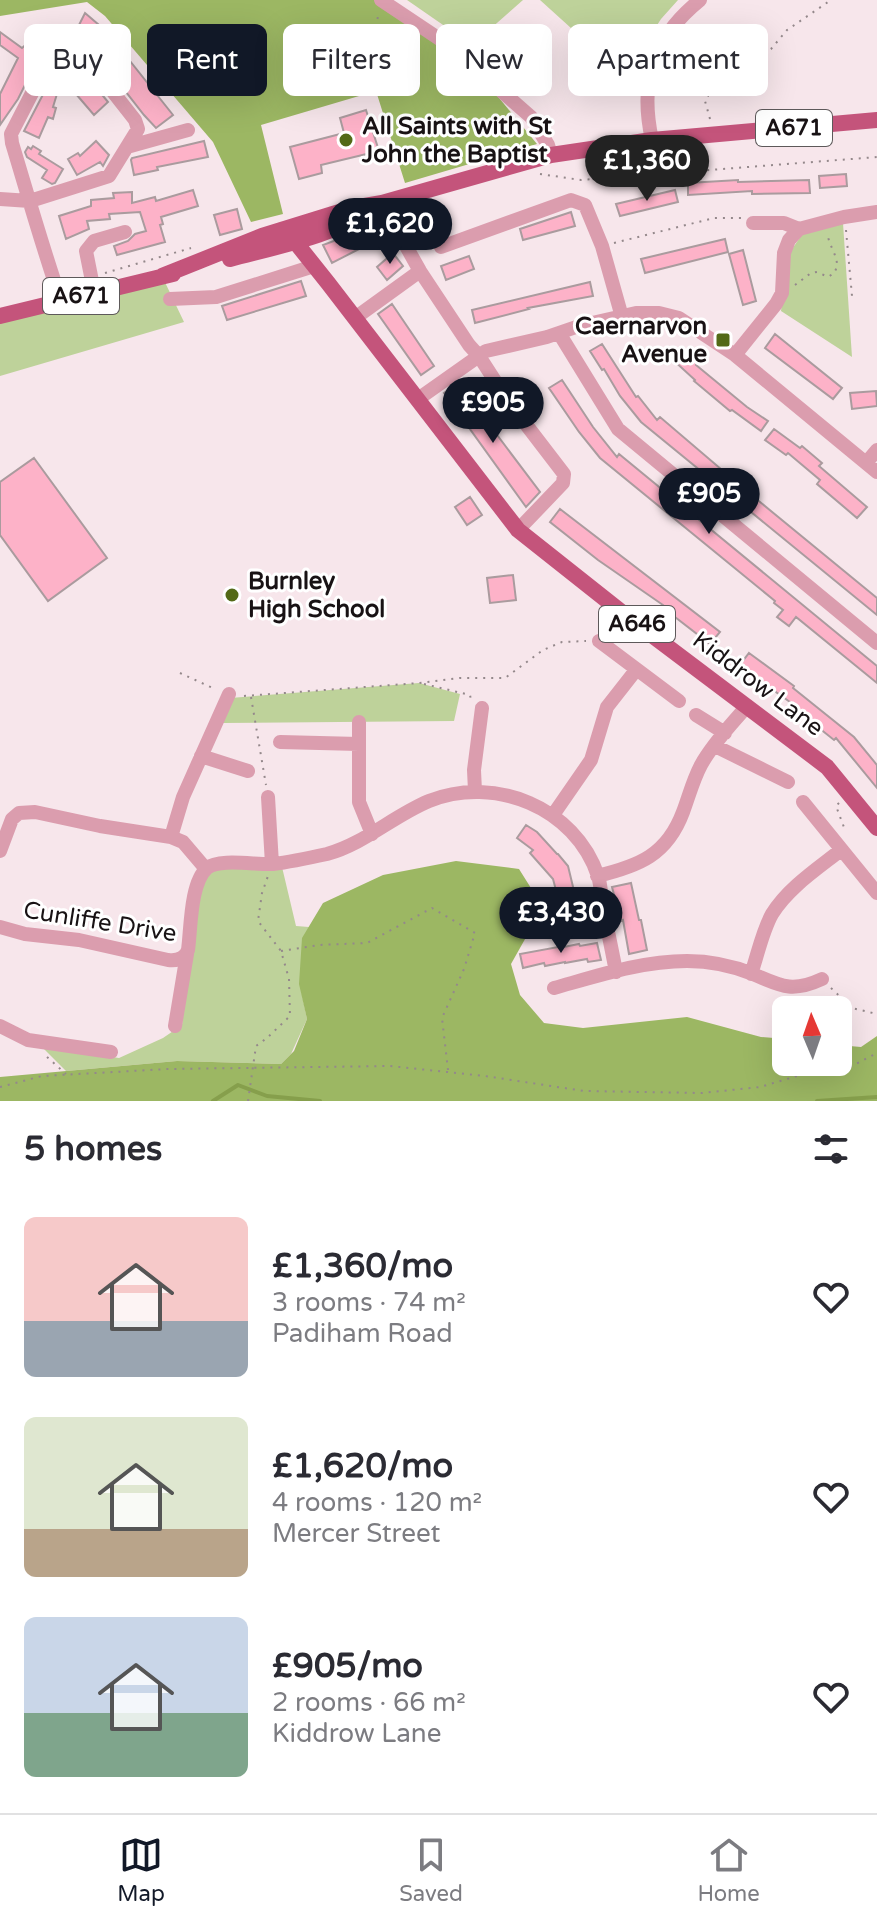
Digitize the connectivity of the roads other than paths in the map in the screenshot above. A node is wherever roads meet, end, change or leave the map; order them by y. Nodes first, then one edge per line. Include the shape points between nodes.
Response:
1 (700, 0) edge
2 (380, 7) edge
3 (877, 120) edge
4 (188, 130) dead end
5 (652, 140) junction
6 (127, 147) junction
7 (551, 155) junction
8 (0, 199) edge
9 (30, 201) junction
10 (382, 203) junction
11 (877, 212) edge
12 (753, 223) road end
13 (799, 229) junction
14 (125, 232) dead end
15 (290, 236) junction
16 (441, 247) dead end
17 (314, 266) junction
18 (420, 271) junction
19 (97, 292) junction
20 (170, 299) dead end
21 (61, 301) junction
22 (0, 316) edge
23 (622, 317) junction
24 (355, 318) junction
25 (559, 333) junction
26 (735, 355) junction
27 (479, 356) junction
28 (418, 399) junction
29 (877, 450) edge
30 (872, 468) edge
31 (518, 530) junction
32 (599, 641) road end
33 (877, 643) edge
34 (636, 670) junction
35 (229, 694) road end
36 (679, 701) dead end
37 (747, 706) junction
38 (482, 708) road end
39 (696, 715) dead end
40 (359, 722) dead end
41 (725, 733) junction
42 (280, 742) dead end
43 (359, 744) junction
44 (715, 746) junction
45 (201, 756) junction
46 (248, 771) dead end
47 (788, 782) dead end
48 (475, 791) junction
49 (268, 797) road end
50 (803, 802) dead end
51 (553, 815) junction
52 (876, 824) edge
53 (372, 834) junction
54 (171, 837) junction
55 (840, 848) junction
56 (0, 851) edge
57 (272, 864) junction
58 (206, 869) junction
59 (597, 876) junction
60 (877, 893) edge
61 (0, 927) edge
62 (188, 952) junction
63 (616, 972) junction
64 (751, 974) junction
65 (822, 979) road end
66 (554, 988) dead end
67 (0, 1026) edge
68 (175, 1026) dead end
69 (111, 1052) dead end

1 - 5 street via 671,28 652,62 646,110
2 - 7 street via 450,46 531,117
3 - 5 main road, A671
4 - 6 street
5 - 7 main road, A671
6 - 9 street via 109,176
6 - 9 street via 138,129 135,120 80,50 56,52 11,134
7 - 10 main road, A671
8 - 9 street
9 - 21 street
10 - 15 main road, A671 via 360,219
10 - 18 street
11 - 13 street
12 - 13 street via 784,223
13 - 26 street via 784,253 782,293
14 - 19 street via 94,241 86,251
15 - 17 main road, Kiddrow Lane / A646
15 - 19 main road, A671 via 262,236 162,276
16 - 23 street via 571,200 585,205
17 - 20 street via 216,297
17 - 24 main road, Kiddrow Lane / A646
18 - 24 street
18 - 27 street
19 - 21 main road, A671
21 - 22 main road, A671
23 - 25 street
23 - 26 street via 659,313 679,318
24 - 28 main road, Kiddrow Lane / A646
25 - 27 street
25 - 33 street via 618,429
26 - 30 street
27 - 28 street
27 - 31 street via 564,474 563,483
28 - 31 main road, Kiddrow Lane / A646
29 - 30 street
31 - 37 main road, Kiddrow Lane / A646
32 - 34 street
34 - 36 street
34 - 51 street via 607,707 591,760
35 - 45 street
37 - 41 street
37 - 52 main road, Kiddrow Lane / A646 via 827,767
38 - 48 street
39 - 41 street
40 - 43 street
41 - 44 street
42 - 43 street
43 - 53 street via 359,802
44 - 47 street
44 - 59 street via 659,851 642,863
45 - 46 street
45 - 54 street
48 - 51 street via 509,796
48 - 53 street via 426,802
49 - 57 street
50 - 55 street
51 - 59 street via 584,848
53 - 57 street via 327,854
54 - 56 street via 24,812 12,819
54 - 58 street via 183,842
55 - 60 street
55 - 64 street via 779,904
57 - 58 street via 225,863
58 - 62 street via 195,891
59 - 63 street
61 - 62 street, Cunliffe Drive via 168,960 179,960
62 - 68 street
63 - 64 street via 690,961
63 - 66 street
64 - 65 street via 785,987
67 - 69 street via 28,1040

